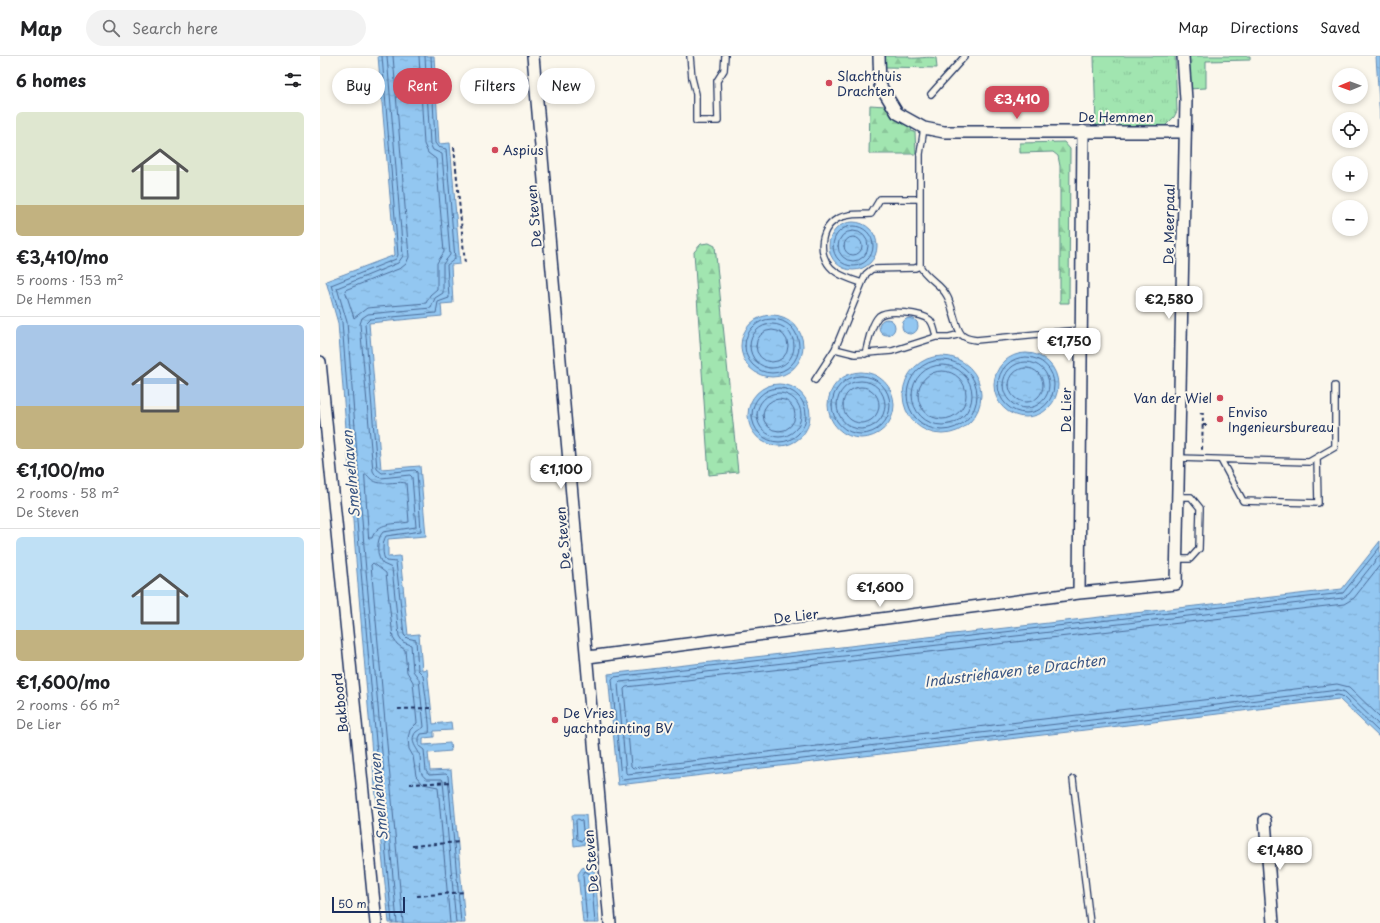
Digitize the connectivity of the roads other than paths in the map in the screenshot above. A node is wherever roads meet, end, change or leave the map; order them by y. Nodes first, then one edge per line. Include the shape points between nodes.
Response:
1 (533, 56) edge
2 (690, 56) edge
3 (725, 56) edge
4 (879, 56) edge
5 (965, 56) edge
6 (1183, 56) edge
7 (931, 94) dead end
8 (924, 128) junction
9 (1083, 131) junction
10 (1185, 132) junction
11 (920, 199) junction
12 (920, 266) junction
13 (862, 283) junction
14 (1080, 330) junction
15 (961, 334) junction
16 (936, 338) junction
17 (835, 349) junction
18 (865, 354) junction
19 (320, 362) edge
20 (815, 380) dead end
21 (1335, 386) dead end
22 (1178, 458) junction
23 (1317, 458) junction
24 (1221, 460) junction
25 (1177, 497) junction
26 (1176, 560) junction
27 (1176, 584) joint
28 (1079, 594) junction
29 (588, 657) junction
30 (1073, 779) dead end
31 (1265, 820) dead end
32 (376, 923) edge
33 (610, 923) edge
34 (1090, 923) edge
35 (1273, 923) edge

1 - 29 street, De Steven
2 - 3 lane via 696,94 696,121 718,121 717,81 724,70
4 - 8 street, De Hemmen via 880,85 898,113
5 - 7 lane
6 - 10 street, De Meerpaal
8 - 9 street, De Hemmen via 944,132
8 - 11 lane via 920,154
9 - 10 street, De Hemmen
9 - 14 street, De Lier
10 - 22 street, De Meerpaal
11 - 12 lane
11 - 13 lane via 880,199 871,214 845,216 826,230 822,245 825,260 836,272
12 - 13 lane via 872,269
12 - 15 lane via 944,290
13 - 17 lane
14 - 15 lane via 976,340
14 - 28 street, De Lier
15 - 16 lane
16 - 18 lane via 904,349
16 - 18 lane via 932,322 924,316 885,314 880,316 875,324
17 - 18 lane
17 - 20 lane
19 - 32 street, Bakboord
21 - 23 lane via 1335,447
22 - 24 lane
22 - 25 street, De Meerpaal
23 - 24 lane via 1309,462
23 - 24 lane via 1318,503 1243,502
25 - 26 street, De Meerpaal
25 - 26 lane via 1191,497 1200,508 1200,514 1199,550 1190,559
26 - 27 street, De Meerpaal
27 - 28 street, De Lier
28 - 29 street, De Lier
29 - 33 street, De Steven
30 - 34 lane
31 - 35 street

